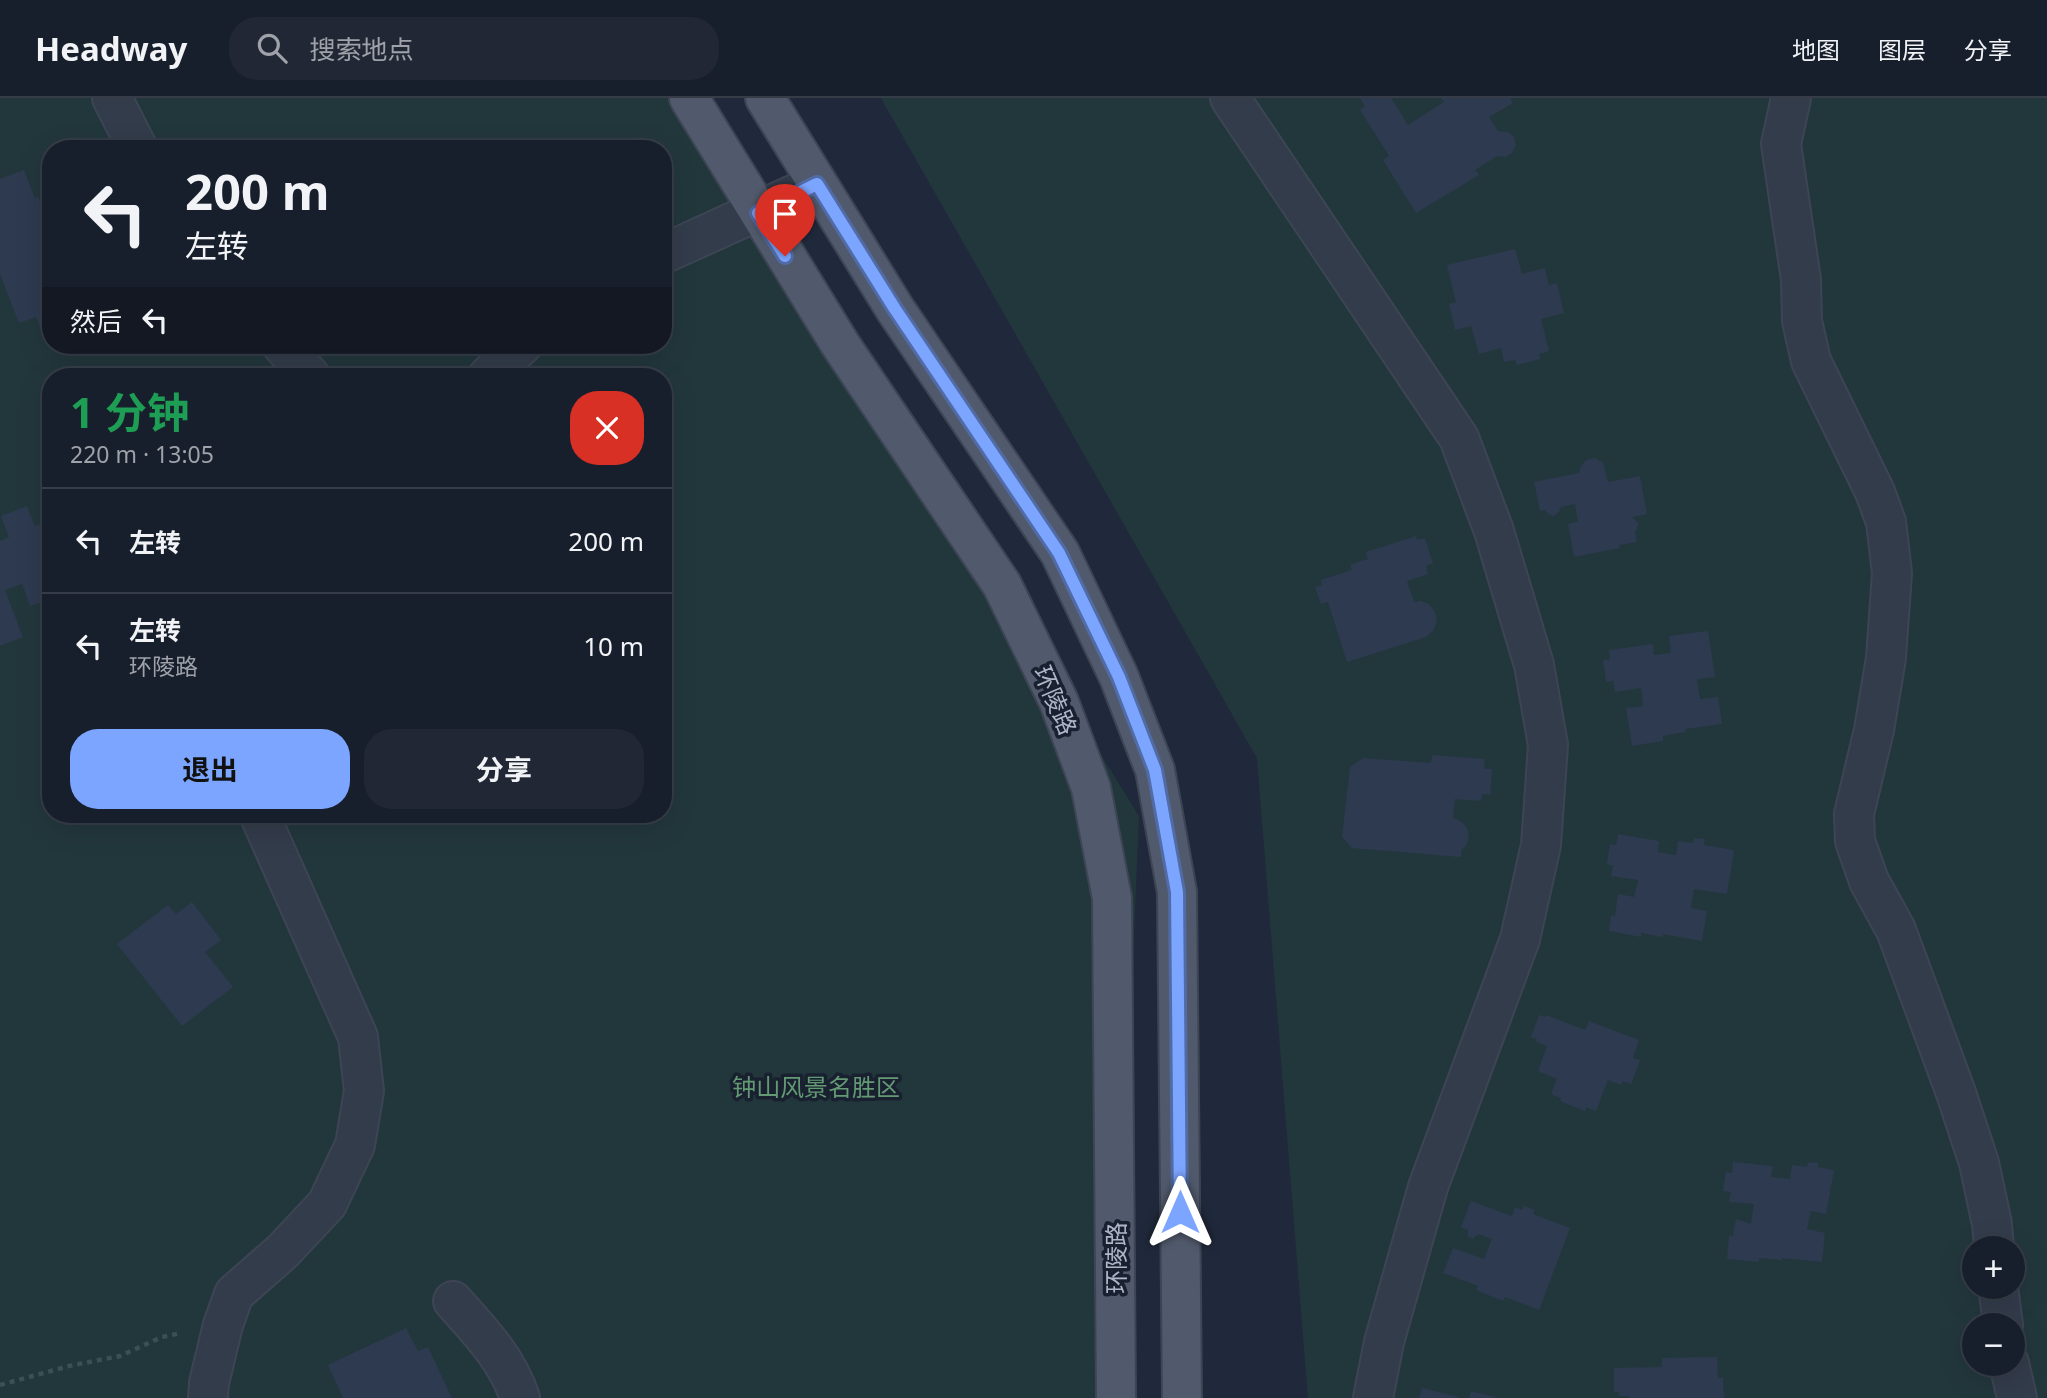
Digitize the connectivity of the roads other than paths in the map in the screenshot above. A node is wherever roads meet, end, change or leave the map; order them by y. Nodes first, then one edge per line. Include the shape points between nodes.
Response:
1 (111, 98) edge
2 (689, 98) edge
3 (765, 98) edge
4 (1230, 98) edge
5 (1791, 98) edge
6 (133, 140) edge
7 (817, 184) junction
8 (758, 213) junction
9 (672, 250) edge
10 (290, 354) edge
11 (512, 354) edge
12 (303, 368) edge
13 (497, 368) edge
14 (263, 823) edge
15 (1993, 1236) edge
16 (453, 1301) dead end
17 (2012, 1376) edge
18 (208, 1398) edge
19 (520, 1398) edge
20 (1116, 1398) edge
21 (1181, 1398) edge
22 (1373, 1398) edge
23 (2017, 1398) edge

1 - 6 lane
2 - 8 main road, 环陵路
3 - 7 main road
4 - 22 lane via 1459,438 1494,531 1534,665 1548,745 1541,845 1520,939 1428,1186
5 - 15 lane via 1781,144 1801,280 1802,321 1811,361 1886,522 1892,573 1886,658 1854,814 1855,841 1869,881 1896,930 1956,1093 1979,1163
7 - 8 lane
7 - 21 main road via 1059,553 1119,677 1155,770 1177,892
8 - 9 lane
8 - 20 main road, 环陵路 via 1002,585 1059,702 1091,788 1112,898
10 - 12 lane
11 - 13 lane
14 - 18 lane via 358,1038 364,1091 355,1145 327,1204 234,1294
16 - 19 lane via 494,1347
17 - 23 lane

